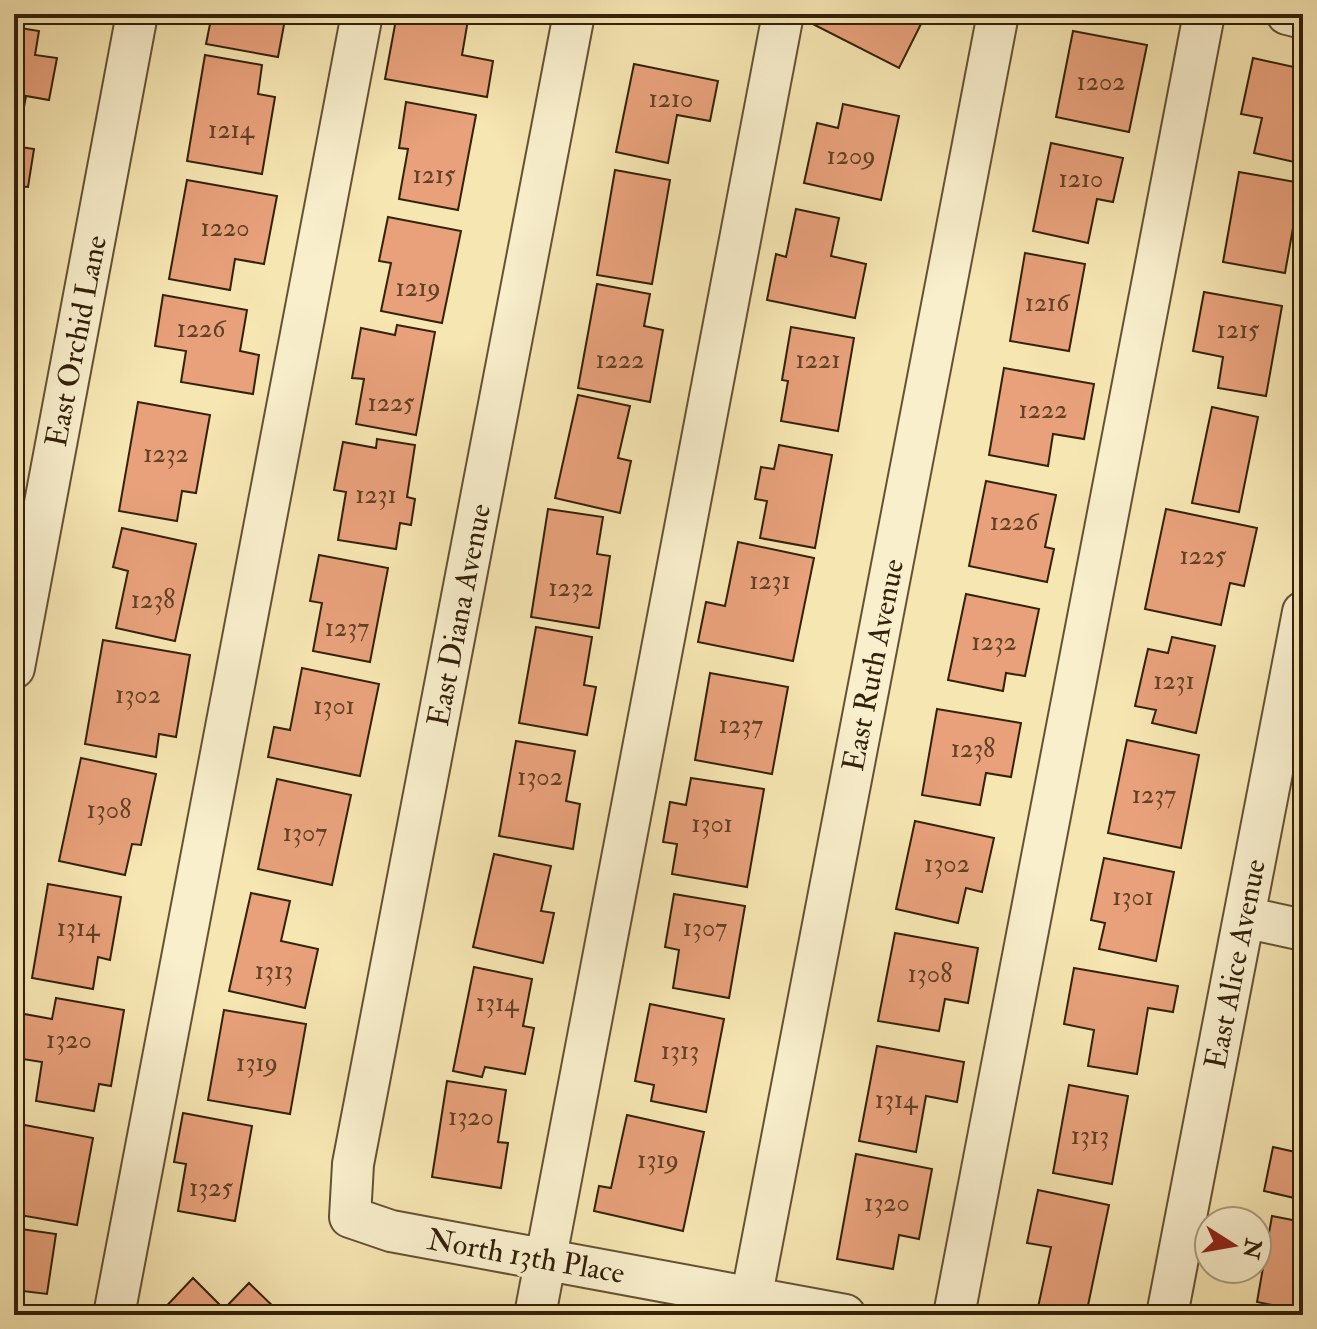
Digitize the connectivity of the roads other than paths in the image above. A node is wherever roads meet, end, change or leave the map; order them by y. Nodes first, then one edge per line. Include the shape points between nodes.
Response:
1 (137, 14) edge
2 (362, 14) edge
3 (574, 14) edge
4 (783, 14) edge
5 (998, 14) edge
6 (1204, 14) edge
7 (1287, 14) edge
8 (1303, 18) edge
9 (1303, 612) edge
10 (14, 668) edge
11 (1244, 917) junction
12 (1303, 930) edge
13 (350, 1217) joint
14 (546, 1260) junction
15 (749, 1306) edge
16 (114, 1315) edge
17 (535, 1315) edge
18 (845, 1315) edge
19 (954, 1315) edge
20 (1167, 1315) edge

1 - 10 street, East Orchid Lane
2 - 16 street
3 - 13 street, East Diana Avenue via 353,1164
4 - 14 street
5 - 15 street, East Ruth Avenue
6 - 19 street
7 - 8 street
9 - 11 street, East Alice Avenue
11 - 12 street
11 - 20 street, East Alice Avenue
13 - 14 street, North 13th Place via 391,1231
14 - 15 street, North 13th Place
14 - 17 street
15 - 18 street, North 13th Place

